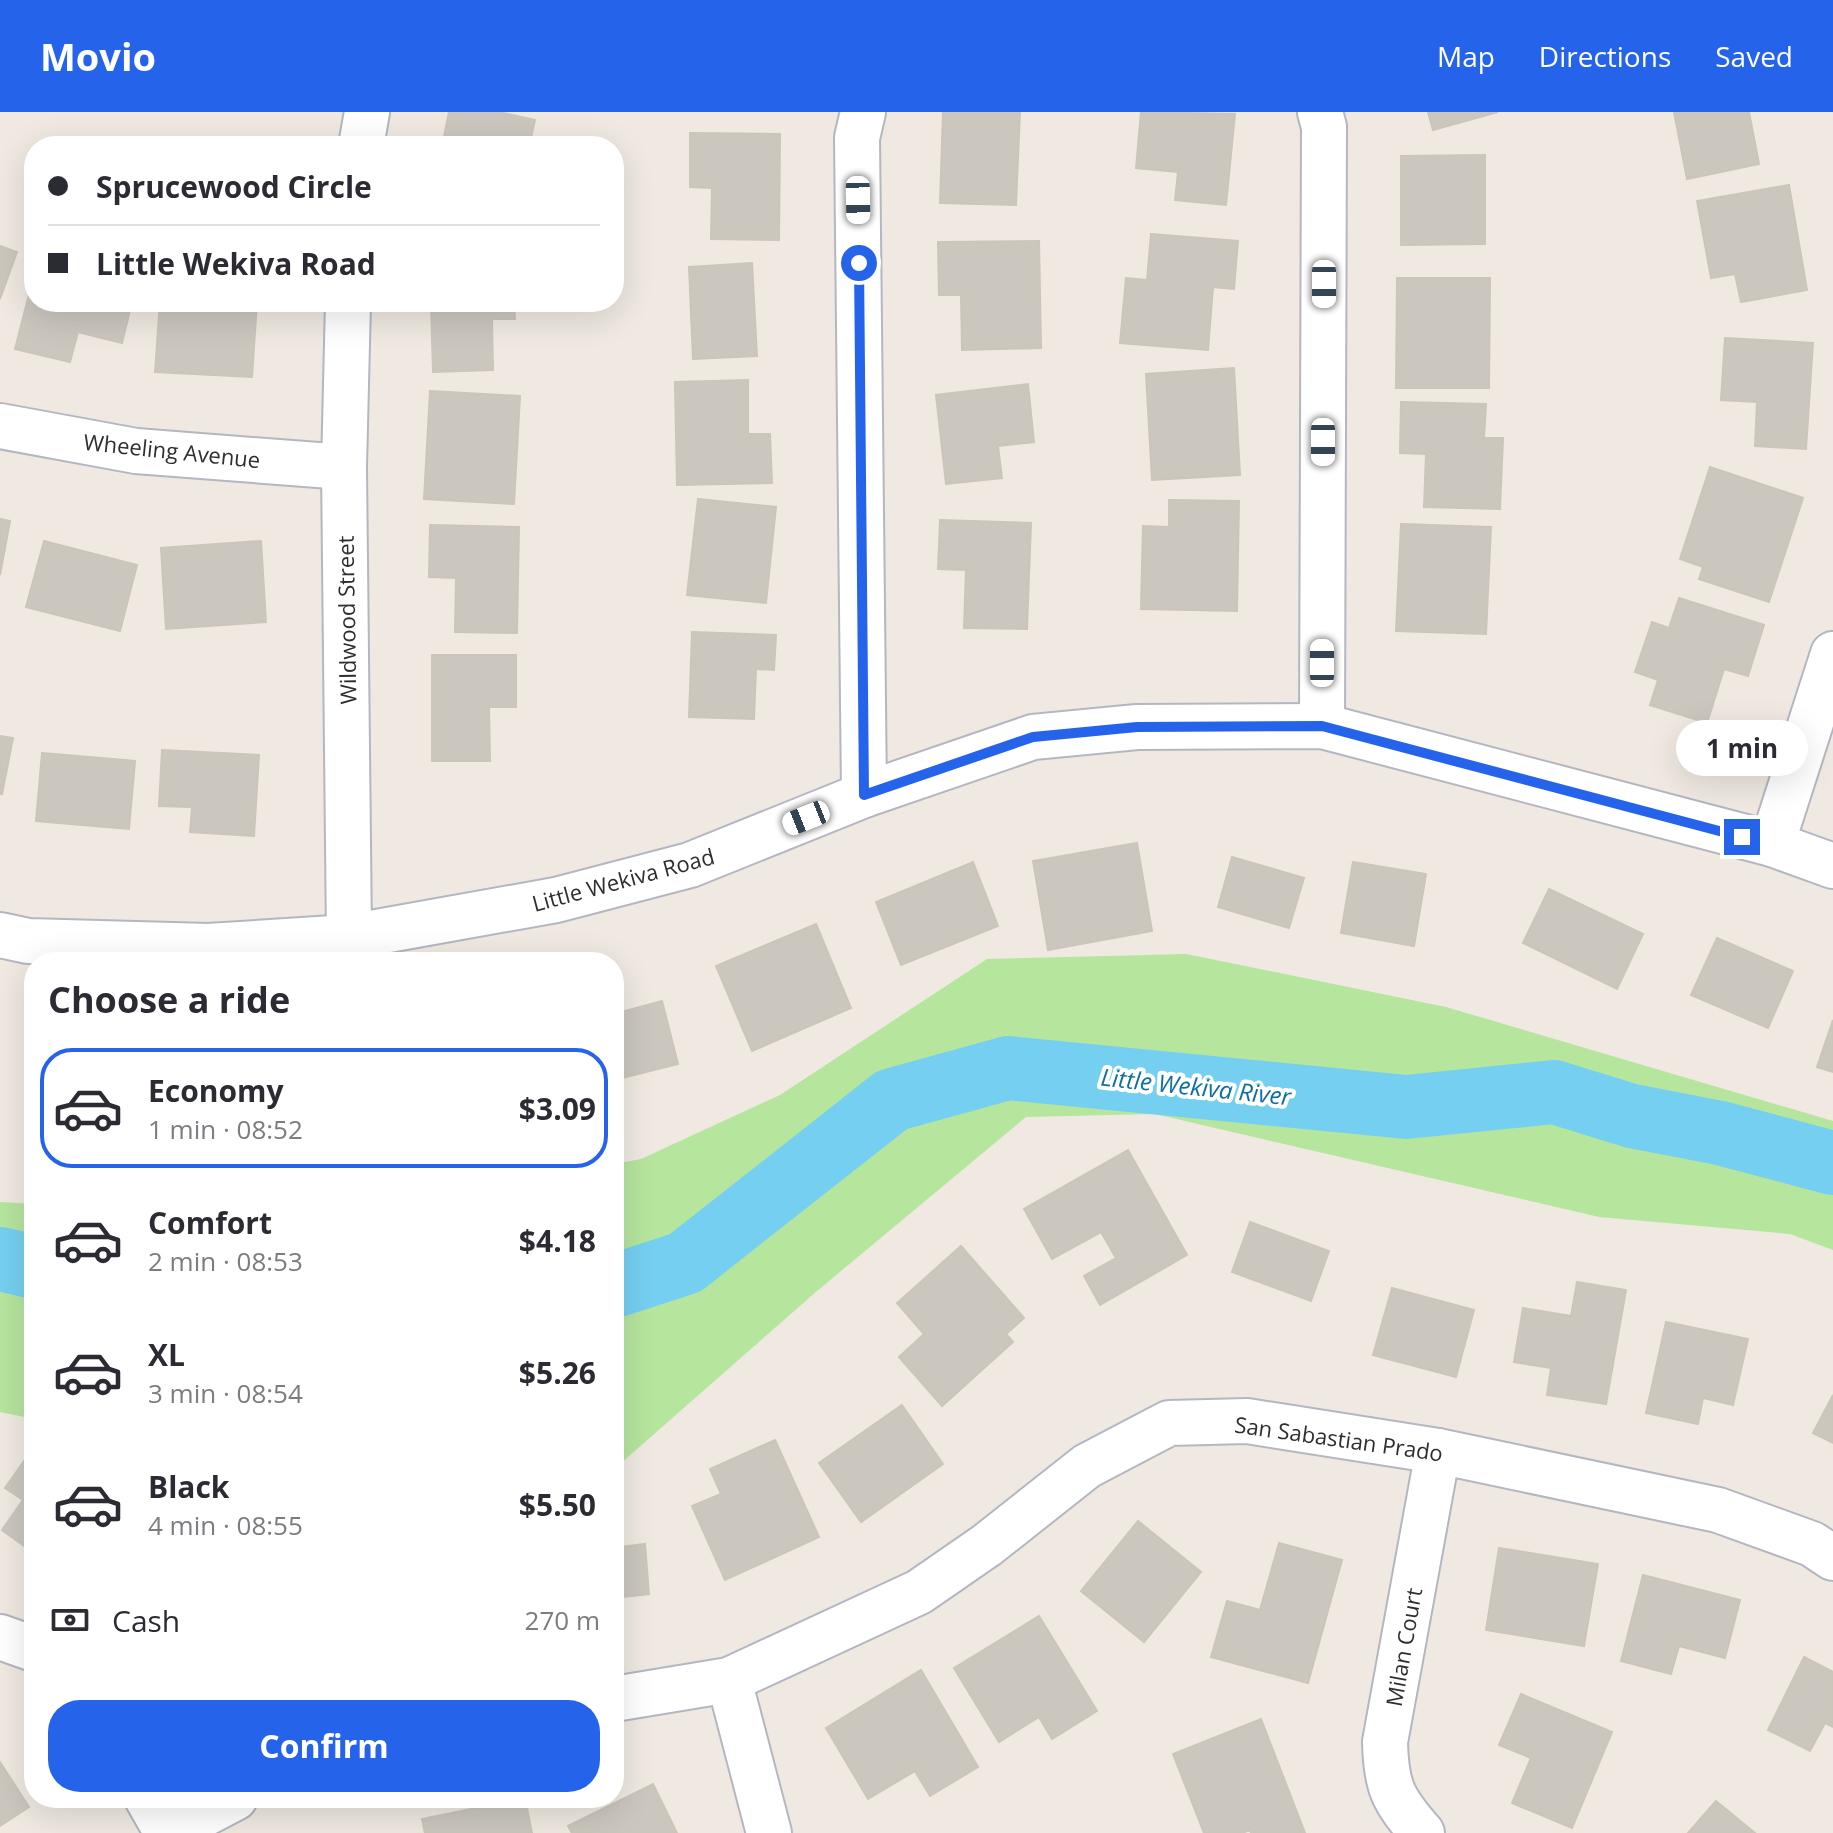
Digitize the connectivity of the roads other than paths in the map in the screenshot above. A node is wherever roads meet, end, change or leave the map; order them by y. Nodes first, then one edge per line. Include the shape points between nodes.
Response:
1 (367, 112) edge
2 (863, 112) edge
3 (1320, 112) edge
4 (363, 136) edge
5 (348, 312) edge
6 (0, 426) edge
7 (344, 467) junction
8 (1833, 654) edge
9 (1322, 726) junction
10 (864, 795) junction
11 (1772, 844) junction
12 (1833, 866) edge
13 (0, 935) edge
14 (349, 937) junction
15 (1438, 1451) junction
16 (1833, 1558) edge
17 (0, 1637) edge
18 (24, 1645) edge
19 (729, 1680) junction
20 (624, 1697) edge
21 (153, 1808) edge
22 (216, 1808) edge
23 (167, 1833) edge
24 (769, 1833) edge
25 (1422, 1833) edge

1 - 4 street
2 - 10 street via 857,138
3 - 9 street
5 - 7 street, Wildwood Street
6 - 7 street, Wheeling Avenue via 136,451
7 - 14 street, Wildwood Street
8 - 11 street
9 - 10 street, Little Wekiva Road via 1137,727 1033,737
9 - 11 street, Little Wekiva Road
10 - 14 street, Little Wekiva Road via 690,865 556,900
11 - 12 street, Little Wekiva Road
13 - 14 street, Little Wekiva Road via 28,941 208,946
15 - 16 street, San Sabastian Prado via 1718,1510 1812,1544
15 - 19 street, San Sabastian Prado via 1247,1421 1169,1423 1087,1466 919,1592
15 - 25 street, Milan Court via 1385,1742 1386,1774 1401,1809
17 - 18 street
19 - 20 street, San Sabastian Prado
19 - 24 street
21 - 23 street
22 - 23 street

